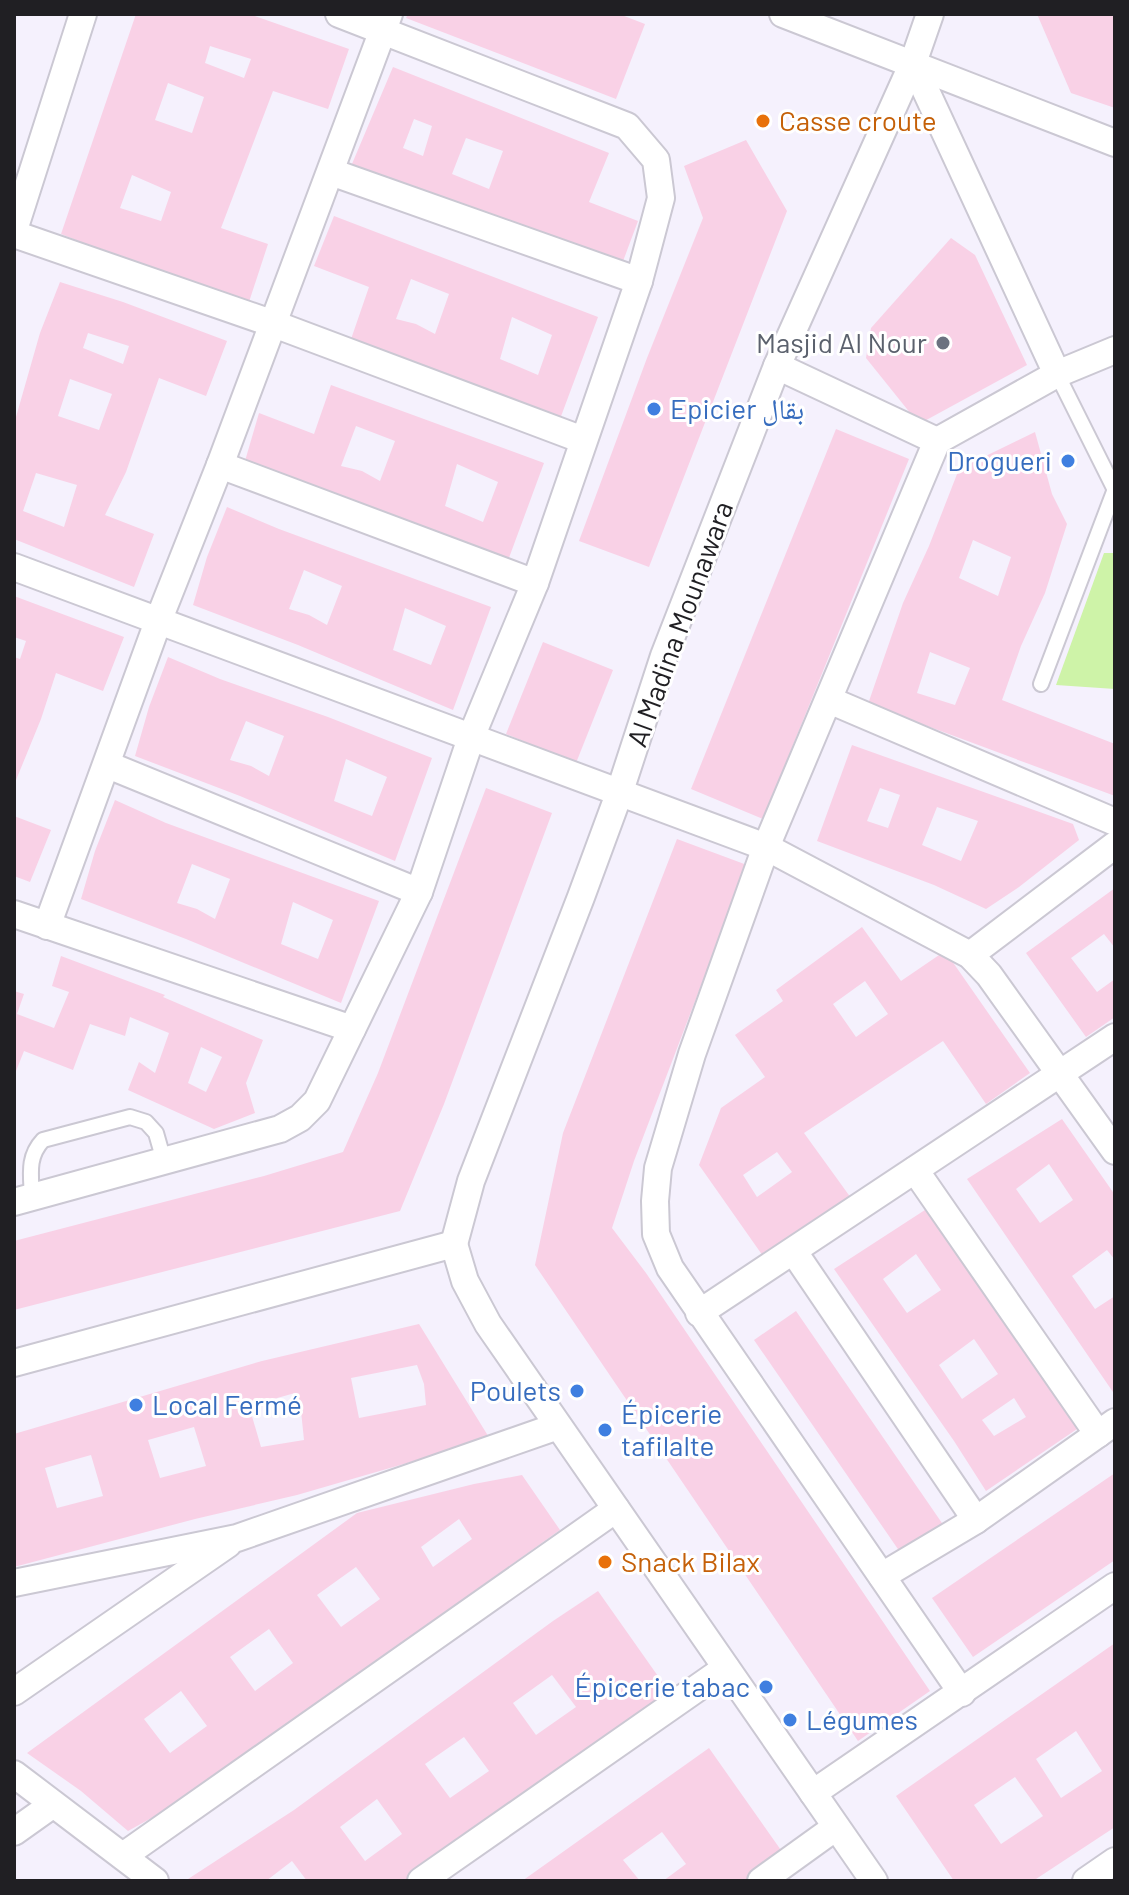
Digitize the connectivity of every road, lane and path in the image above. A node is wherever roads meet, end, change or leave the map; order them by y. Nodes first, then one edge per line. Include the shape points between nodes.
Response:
1 (83, 14) edge
2 (339, 14) edge
3 (783, 14) edge
4 (930, 14) edge
5 (386, 23) edge
6 (913, 63) junction
7 (1115, 143) edge
8 (27, 151) edge
9 (331, 172) junction
10 (14, 232) edge
11 (639, 281) junction
12 (274, 324) junction
13 (1115, 350) edge
14 (777, 366) junction
15 (1057, 374) junction
16 (583, 440) junction
17 (937, 441) junction
18 (220, 465) junction
19 (1115, 489) edge
20 (14, 567) edge
21 (535, 583) junction
22 (159, 619) junction
23 (1041, 684) dead end
24 (829, 700) junction
25 (472, 735) junction
26 (108, 765) junction
27 (619, 794) junction
28 (1115, 822) edge
29 (1115, 845) edge
30 (766, 847) junction
31 (419, 892) junction
32 (14, 914) edge
33 (47, 926) junction
34 (970, 955) junction
35 (352, 1029) junction
36 (1115, 1037) edge
37 (1059, 1073) junction
38 (1115, 1151) edge
39 (164, 1161) junction
40 (915, 1170) junction
41 (23, 1200) edge
42 (454, 1244) junction
43 (794, 1252) junction
44 (699, 1313) junction
45 (14, 1363) edge
46 (558, 1426) junction
47 (1107, 1428) edge
48 (616, 1509) junction
49 (976, 1520) junction
50 (237, 1538) junction
51 (882, 1576) junction
52 (14, 1583) edge
53 (1115, 1586) edge
54 (726, 1668) junction
55 (14, 1692) edge
56 (962, 1693) junction
57 (14, 1774) edge
58 (813, 1793) junction
59 (52, 1805) junction
60 (836, 1827) junction
61 (14, 1832) edge
62 (123, 1856) junction
63 (1115, 1861) edge
64 (155, 1881) edge
65 (421, 1881) edge
66 (761, 1881) edge
67 (874, 1881) edge
68 (1086, 1881) edge

1 - 8 street
2 - 5 street
3 - 6 street
4 - 6 street, Al Madina Mounawara
5 - 9 street
5 - 11 street via 627,126 656,160 661,198
6 - 7 street
6 - 14 street, Al Madina Mounawara
6 - 15 street
8 - 10 street
9 - 11 street
9 - 12 street
10 - 12 street
11 - 16 street
12 - 16 street
12 - 18 street
13 - 15 street
14 - 17 street
14 - 27 street, Al Madina Mounawara via 664,656
15 - 17 street
15 - 19 lane
16 - 21 street
17 - 24 street
18 - 21 street
18 - 22 street
19 - 23 lane
20 - 22 street
21 - 25 street
22 - 25 street
22 - 26 street
24 - 28 street
24 - 30 street
25 - 27 street
25 - 31 street
26 - 31 street
26 - 33 street
27 - 30 street
27 - 42 street, Al Madina Mounawara via 471,1181
29 - 34 street
30 - 34 street
30 - 44 street via 692,1054 658,1168 656,1234
31 - 35 street
32 - 33 street
33 - 35 street
34 - 37 street
35 - 39 street via 317,1101 300,1118 280,1129
36 - 37 street
37 - 38 street
37 - 40 street
39 - 41 street
39 - 41 lane via 156,1133 146,1122 130,1117 43,1140 31,1161
40 - 43 street
40 - 47 street
42 - 45 street
42 - 46 street via 465,1281 488,1324
43 - 44 street
43 - 49 street
44 - 51 street
46 - 48 street
46 - 50 street
47 - 49 street
48 - 54 street
48 - 62 street
49 - 51 street
50 - 52 street
50 - 55 street
51 - 56 street
53 - 56 street
54 - 58 street
54 - 65 street
56 - 58 street
57 - 59 street
58 - 60 street
59 - 61 street
59 - 62 street
60 - 66 street
60 - 67 street
62 - 64 street
63 - 68 street

